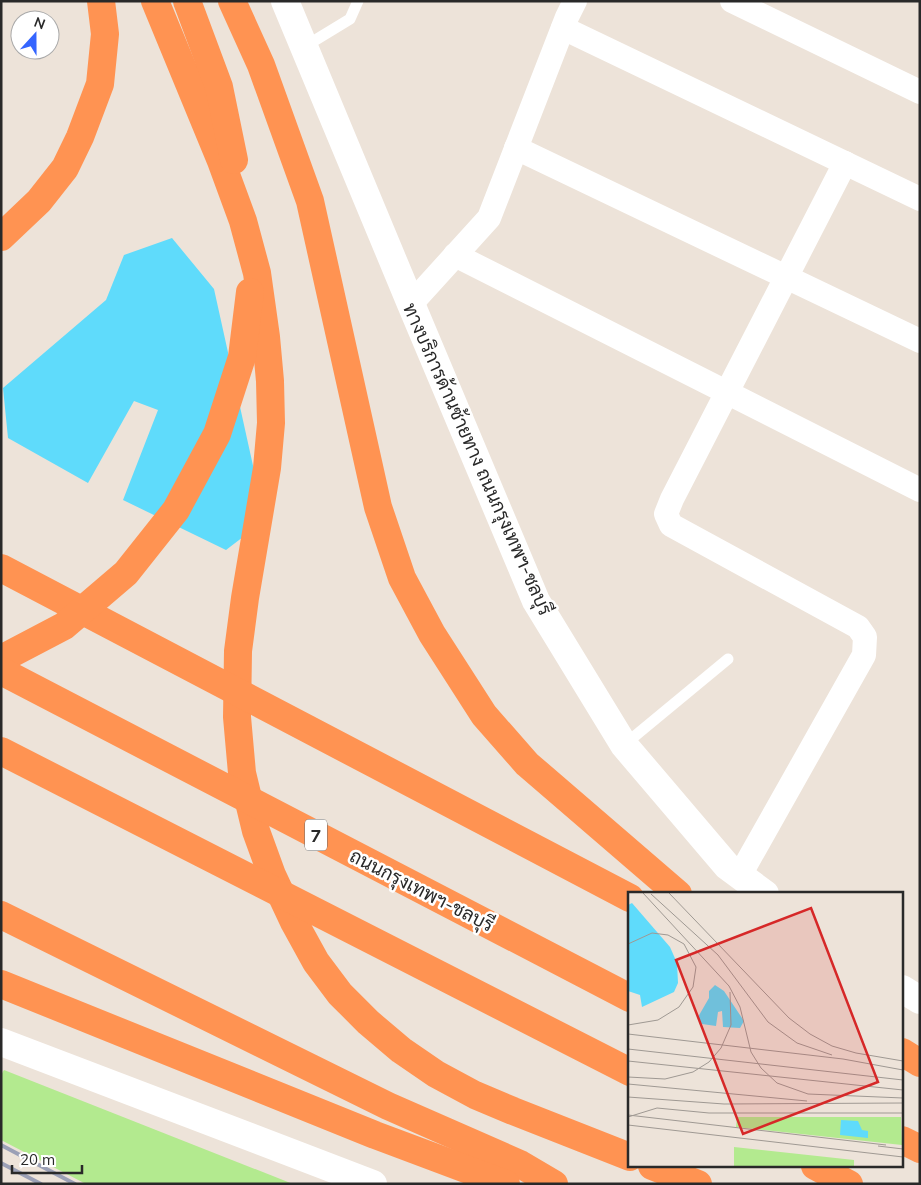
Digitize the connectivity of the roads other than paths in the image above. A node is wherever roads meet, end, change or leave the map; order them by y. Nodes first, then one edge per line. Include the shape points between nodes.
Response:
1 (101, 1) edge
2 (155, 1) edge
3 (187, 1) edge
4 (232, 1) edge
5 (285, 1) edge
6 (358, 1) edge
7 (574, 1) edge
8 (732, 1) edge
9 (563, 28) junction
10 (304, 48) junction
11 (920, 92) edge
12 (516, 148) junction
13 (845, 163) junction
14 (920, 199) edge
15 (1, 237) edge
16 (455, 255) junction
17 (786, 277) junction
18 (411, 304) junction
19 (920, 341) edge
20 (726, 392) junction
21 (920, 490) edge
22 (1, 568) edge
23 (1, 658) edge
24 (728, 659) dead end
25 (1, 671) edge
26 (624, 745) junction
27 (1, 751) edge
28 (740, 875) junction
29 (676, 892) edge
30 (762, 892) edge
31 (628, 897) edge
32 (1, 915) edge
33 (1, 984) edge
34 (904, 990) edge
35 (628, 997) edge
36 (920, 1000) edge
37 (1, 1042) edge
38 (904, 1053) edge
39 (920, 1063) edge
40 (628, 1071) edge
41 (904, 1141) edge
42 (920, 1149) edge
43 (628, 1157) edge
44 (657, 1168) edge
45 (819, 1168) edge
46 (373, 1184) edge
47 (506, 1184) edge
48 (554, 1184) edge
49 (698, 1184) edge
50 (849, 1184) edge

1 - 15 highway via 105,34 100,84 80,137 65,168 39,201
2 - 43 highway via 243,221 257,273 266,337 271,423 267,468 239,642 237,717 242,773 256,831 272,875 316,962 340,994 401,1050 436,1074 475,1094
3 - 23 highway via 219,87 242,200 250,286 242,357 217,434 176,510 126,573 64,626
4 - 29 highway via 261,65 310,201 378,507 402,578 432,634 484,715 514,750
5 - 10 main road, ทางบริการด้านซ้ายทาง ถนนกรุงเทพฯ-ชลบุรี
6 - 10 lane via 350,19
7 - 9 street
8 - 11 street
9 - 12 street
9 - 13 street
10 - 18 main road, ทางบริการด้านซ้ายทาง ถนนกรุงเทพฯ-ชลบุรี
12 - 16 street via 488,218
12 - 17 street
13 - 14 street
13 - 17 street
16 - 18 street
16 - 20 street
17 - 19 street
17 - 20 street
18 - 26 main road, ทางบริการด้านซ้ายทาง ถนนกรุงเทพฯ-ชลบุรี via 536,601
20 - 21 street
20 - 28 street via 672,499 666,514 670,525 858,627 865,637 864,655
22 - 31 highway
24 - 26 lane
25 - 35 highway, ถนนกรุงเทพฯ-ชลบุรี / 7
26 - 28 main road, ทางบริการด้านซ้ายทาง ถนนกรุงเทพฯ-ชลบุรี via 728,866
27 - 40 highway
28 - 30 main road, ทางบริการด้านซ้ายทาง ถนนกรุงเทพฯ-ชลบุรี
32 - 48 highway via 388,1106 520,1164
33 - 47 highway via 375,1135
34 - 36 main road
37 - 46 main road
38 - 39 highway
41 - 42 highway
44 - 49 highway
45 - 50 highway

